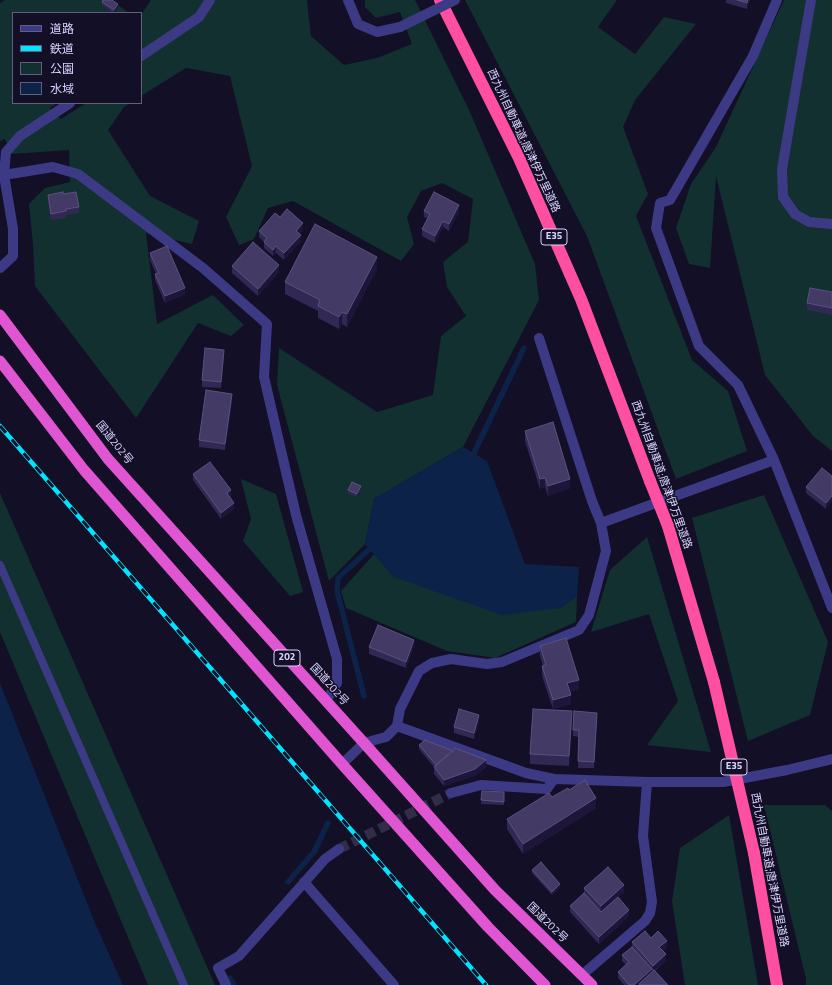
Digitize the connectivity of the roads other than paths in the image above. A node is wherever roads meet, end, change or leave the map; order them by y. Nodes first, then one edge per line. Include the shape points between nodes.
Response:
1 (210, 0) edge
2 (348, 0) edge
3 (440, 0) edge
4 (455, 0) edge
5 (777, 0) edge
6 (811, 0) edge
7 (142, 55) edge
8 (68, 104) edge
9 (4, 175) junction
10 (832, 224) edge
11 (0, 268) edge
12 (0, 314) edge
13 (539, 338) dead end
14 (0, 361) edge
15 (774, 460) junction
16 (601, 523) junction
17 (0, 565) edge
18 (832, 608) edge
19 (326, 701) junction
20 (397, 726) junction
21 (364, 743) junction
22 (832, 759) edge
23 (342, 764) junction
24 (554, 779) junction
25 (647, 782) junction
26 (451, 793) tunnel mouth
27 (339, 849) tunnel mouth
28 (304, 882) junction
29 (582, 976) junction
30 (184, 985) edge
31 (226, 985) edge
32 (394, 985) edge
33 (545, 985) edge
34 (592, 985) edge
35 (777, 985) edge

1 - 7 street via 199,17
2 - 4 street, bridge via 358,24 377,32 400,27
3 - 35 highway, 西九州自動車道;唐津伊万里道路 / E35, bridge via 519,158 581,299 668,526 714,682 754,853
5 - 15 street via 753,56 670,200 660,203 656,228 699,346 738,385
6 - 10 street via 782,169 783,197 795,214 809,222
8 - 9 street via 20,136 6,152
9 - 11 street via 13,229 13,256
9 - 19 street via 53,167 78,174 203,268 267,324 264,377 296,515 337,659 337,683
12 - 19 highway, 国道202号 / 202 via 108,459
13 - 16 street
14 - 23 highway, 202 via 84,470
15 - 16 street
15 - 18 street
16 - 20 street via 606,551 588,615 579,630 502,662 487,664 451,659 432,663 419,672 400,708
17 - 30 lane
19 - 21 highway, 国道202号 / 202
20 - 21 street via 386,737
20 - 24 street via 526,773
21 - 23 street
21 - 29 highway, 国道202号 / 202 via 495,890
22 - 25 street via 723,782
23 - 33 highway, 202 via 488,927
24 - 25 street
24 - 26 street via 547,789 481,785
25 - 29 street via 643,836 652,902 650,913 645,922
27 - 28 street via 325,859
28 - 31 street via 239,956 218,968
28 - 32 street
29 - 34 highway, 国道202号 / 202

